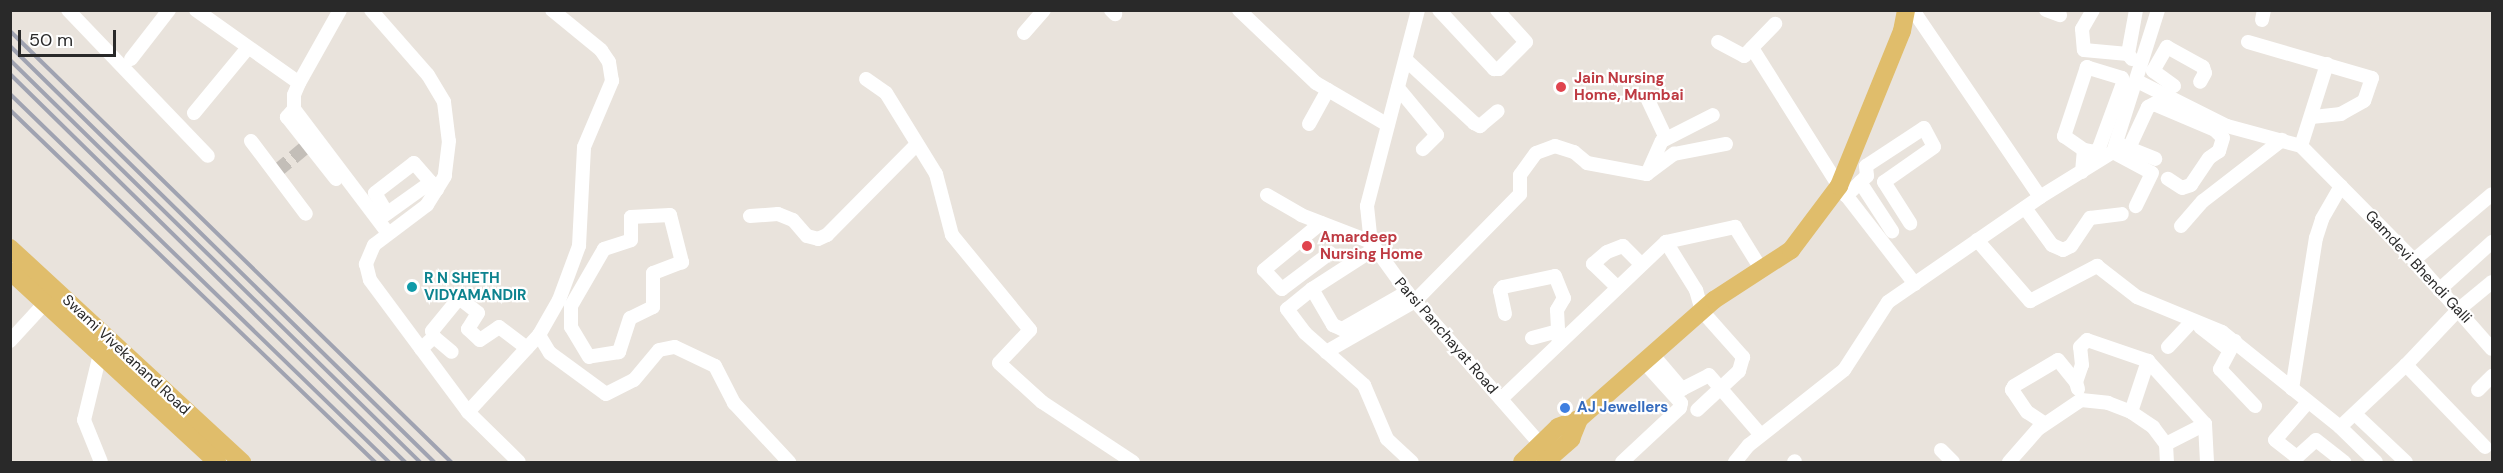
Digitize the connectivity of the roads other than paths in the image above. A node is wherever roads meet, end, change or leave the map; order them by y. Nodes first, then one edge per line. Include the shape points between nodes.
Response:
1 (68, 10) edge
2 (169, 10) edge
3 (196, 10) edge
4 (340, 10) edge
5 (371, 10) edge
6 (552, 10) edge
7 (1044, 10) edge
8 (1239, 10) edge
9 (1418, 10) edge
10 (1439, 10) edge
11 (1497, 10) edge
12 (1905, 10) edge
13 (1913, 10) edge
14 (2046, 10) edge
15 (2093, 10) edge
16 (2138, 10) edge
17 (2157, 13) edge
18 (2060, 15) dead end
19 (1775, 24) dead end
20 (1024, 33) dead end
21 (1718, 42) dead end
22 (2248, 42) dead end
23 (1752, 48) junction
24 (2146, 48) junction
25 (247, 49) junction
26 (2161, 53) junction
27 (2128, 54) junction
28 (131, 59) dead end
29 (1406, 60) junction
30 (2327, 64) junction
31 (2139, 76) junction
32 (866, 79) dead end
33 (2200, 82) dead end
34 (299, 83) junction
35 (1398, 88) junction
36 (2170, 89) junction
37 (1328, 90) junction
38 (1648, 100) dead end
39 (1498, 111) dead end
40 (194, 113) dead end
41 (1713, 116) dead end
42 (2311, 117) junction
43 (1309, 124) dead end
44 (1388, 125) junction
45 (1666, 138) junction
46 (2282, 140) junction
47 (252, 141) dead end
48 (311, 143) junction
49 (917, 144) junction
50 (1726, 144) dead end
51 (2301, 146) junction
52 (2120, 148) junction
53 (1423, 149) dead end
54 (2084, 150) junction
55 (208, 156) dead end
56 (2155, 159) dead end
57 (2100, 166) dead end
58 (1647, 174) junction
59 (2080, 175) junction
60 (2168, 179) dead end
61 (1860, 182) junction
62 (340, 185) dead end
63 (434, 185) junction
64 (2341, 186) junction
65 (1842, 191) junction
66 (2493, 194) edge
67 (1267, 195) dead end
68 (2040, 197) junction
69 (2136, 206) dead end
70 (2025, 208) junction
71 (2122, 213) dead end
72 (306, 214) dead end
73 (383, 216) junction
74 (750, 216) dead end
75 (1910, 222) dead end
76 (1321, 223) junction
77 (2181, 226) dead end
78 (1892, 231) dead end
79 (387, 232) junction
80 (1977, 240) junction
81 (1666, 242) junction
82 (2493, 242) edge
83 (579, 246) junction
84 (1373, 246) junction
85 (10, 248) edge
86 (604, 249) junction
87 (1330, 253) dead end
88 (2414, 260) junction
89 (1640, 263) junction
90 (1761, 269) junction
91 (10, 271) edge
92 (2493, 282) edge
93 (1915, 284) junction
94 (1616, 286) junction
95 (1312, 289) junction
96 (2439, 290) junction
97 (1411, 296) junction
98 (45, 303) junction
99 (565, 303) junction
100 (2458, 310) junction
101 (1702, 311) junction
102 (1505, 314) dead end
103 (2193, 319) junction
104 (2488, 333) edge
105 (539, 335) junction
106 (434, 337) junction
107 (1558, 337) junction
108 (1532, 338) dead end
109 (10, 341) edge
110 (2232, 346) junction
111 (2168, 347) dead end
112 (527, 348) junction
113 (2493, 349) edge
114 (421, 350) junction
115 (452, 352) dead end
116 (1326, 352) junction
117 (100, 354) junction
118 (1648, 358) junction
119 (2148, 361) junction
120 (2406, 365) junction
121 (2493, 376) edge
122 (2076, 382) junction
123 (1721, 388) junction
124 (2292, 389) junction
125 (2478, 390) dead end
126 (1501, 399) junction
127 (2081, 400) junction
128 (2308, 402) junction
129 (2255, 405) dead end
130 (1697, 410) dead end
131 (468, 412) junction
132 (2131, 412) junction
133 (2355, 414) junction
134 (2044, 423) junction
135 (2205, 424) junction
136 (2340, 427) junction
137 (2372, 428) junction
138 (1761, 435) junction
139 (2166, 444) junction
140 (2359, 444) junction
141 (2485, 447) dead end
142 (1941, 450) dead end
143 (1548, 456) edge
144 (2398, 458) edge
145 (1743, 460) edge
146 (101, 462) edge
147 (217, 462) edge
148 (242, 462) edge
149 (519, 462) edge
150 (789, 462) edge
151 (1133, 462) edge
152 (1412, 462) edge
153 (1522, 462) edge
154 (1622, 462) edge
155 (1953, 462) edge
156 (2008, 462) edge
157 (2167, 462) edge
158 (2207, 462) edge
159 (2344, 462) edge
160 (2376, 462) edge

1 - 55 street
2 - 28 street
3 - 25 street
4 - 34 street
5 - 63 street via 428,75 444,102 449,141 445,177
6 - 83 street via 601,50 609,62 612,81 584,147
7 - 20 street
8 - 37 street
9 - 29 street
10 - 11 street via 1498,69 1526,42
12 - 65 main road via 1902,31
13 - 68 street
14 - 18 street
15 - 27 street via 2082,29 2084,50
16 - 17 street
16 - 27 street
17 - 24 street
19 - 23 street
21 - 23 street via 1741,57
22 - 30 street
23 - 65 street
24 - 26 street
24 - 31 street
25 - 34 street
25 - 40 street
26 - 33 street via 2167,47 2199,63 2205,73
26 - 36 street via 2153,71
27 - 31 street
29 - 35 street
29 - 39 street via 1474,123 1480,126
30 - 42 street
30 - 42 street via 2371,77 2367,95 2341,114
31 - 36 street
31 - 52 street
32 - 49 street via 886,93
34 - 48 street via 294,109
35 - 44 street
35 - 53 street via 1438,136
36 - 46 street via 2227,126
37 - 43 street
37 - 44 street
38 - 45 street
41 - 45 street
42 - 51 street
44 - 84 street via 1367,206
45 - 58 street via 1655,152
46 - 51 street
46 - 77 street via 2203,201
47 - 72 street
48 - 62 street
48 - 73 street
49 - 74 street via 827,234 818,238 807,236 793,220 778,214
49 - 151 street via 936,174 952,235 1030,330 999,363 1042,402
50 - 58 street via 1674,154
51 - 64 street, Gamdevi Bhendi Galli
52 - 56 street
52 - 59 street
52 - 60 street via 2148,106 2154,104 2215,130 2223,138 2219,152 2209,158 2191,185 2182,188
52 - 69 street via 2152,173
54 - 54 street via 2095,152 2099,148 2123,83 2122,78 2087,67 2064,136
54 - 59 street
57 - 59 street
58 - 97 street via 1587,163 1574,152 1555,146 1536,153 1520,175 1520,194
59 - 68 street
61 - 65 street
61 - 75 street via 1867,176 1866,166 1925,129 1934,147 1884,182
61 - 78 street
63 - 73 street
63 - 73 street via 414,163 375,193
63 - 79 street via 427,205
64 - 88 street, Gamdevi Bhendi Galli
64 - 124 street via 2316,238
65 - 90 main road via 1791,250
65 - 93 street
66 - 88 street
67 - 76 street
68 - 70 street
70 - 71 street via 2052,244 2063,250 2072,246 2090,218
70 - 80 street
73 - 79 street
76 - 84 street
76 - 87 street via 1264,270 1282,289
79 - 114 street via 374,244 366,264 370,280
80 - 93 street
80 - 103 street via 2030,301 2097,266 2137,297
81 - 89 street
81 - 90 street via 1735,227
81 - 101 street via 1695,290
82 - 96 street
83 - 86 street
83 - 99 street
84 - 95 street
84 - 97 street, Parsi Panchayat Road
85 - 148 main road, Swami Vivekanand Road
86 - 99 street
86 - 99 street via 629,242 631,217 670,215 682,261 653,273 653,308 630,318 624,346 617,354 589,357 571,327
88 - 96 street, Gamdevi Bhendi Galli
89 - 94 street
89 - 94 street via 1623,246 1606,252 1593,264
90 - 101 main road
91 - 98 main road, Swami Vivekanand Road
92 - 100 street
93 - 138 street via 1887,302 1844,370
94 - 107 street
95 - 97 street via 1333,325 1342,329
95 - 116 street via 1287,309
96 - 100 street, Gamdevi Bhendi Galli
97 - 116 street
97 - 126 street, Parsi Panchayat Road
98 - 109 street
98 - 117 main road, Swami Vivekanand Road
99 - 105 street
100 - 104 street, Gamdevi Bhendi Galli
100 - 120 street
101 - 118 main road
101 - 123 street via 1743,357 1739,371
102 - 107 street via 1500,291 1503,287 1555,276 1564,298 1557,310
103 - 110 street
103 - 111 street
104 - 113 street, Gamdevi Bhendi Galli
105 - 112 street
105 - 150 street via 550,353 606,394 634,380 659,350 675,346 715,366 734,403
106 - 112 street via 432,331 459,298 478,313 468,329 480,340 499,327
106 - 114 street
106 - 115 street
107 - 108 street
107 - 126 street
110 - 124 street
110 - 129 street via 2220,369
112 - 131 street
114 - 131 street
116 - 152 street via 1364,386 1387,439
117 - 146 street via 84,420
117 - 147 main road, Swami Vivekanand Road
118 - 123 street via 1682,389 1706,375
118 - 143 main road via 1579,419 1571,439
118 - 154 street via 1681,403 1680,408
119 - 122 street via 2087,340 2080,347 2082,365
119 - 132 street
119 - 135 street
120 - 133 street
120 - 141 street
121 - 125 street
122 - 127 street
122 - 134 street via 2058,360 2014,386 2012,390 2027,412
123 - 130 street
123 - 138 street
124 - 128 street
126 - 143 street, Parsi Panchayat Road
127 - 132 street via 2108,403
127 - 134 street
128 - 136 street
128 - 159 street via 2275,440 2297,457 2316,440
131 - 149 street
132 - 139 street via 2153,427
133 - 136 street
133 - 137 street
134 - 156 street
135 - 139 street
135 - 158 street
136 - 140 street
137 - 140 street
137 - 144 street
138 - 145 street
139 - 157 street
140 - 160 street
142 - 155 street
143 - 153 main road

